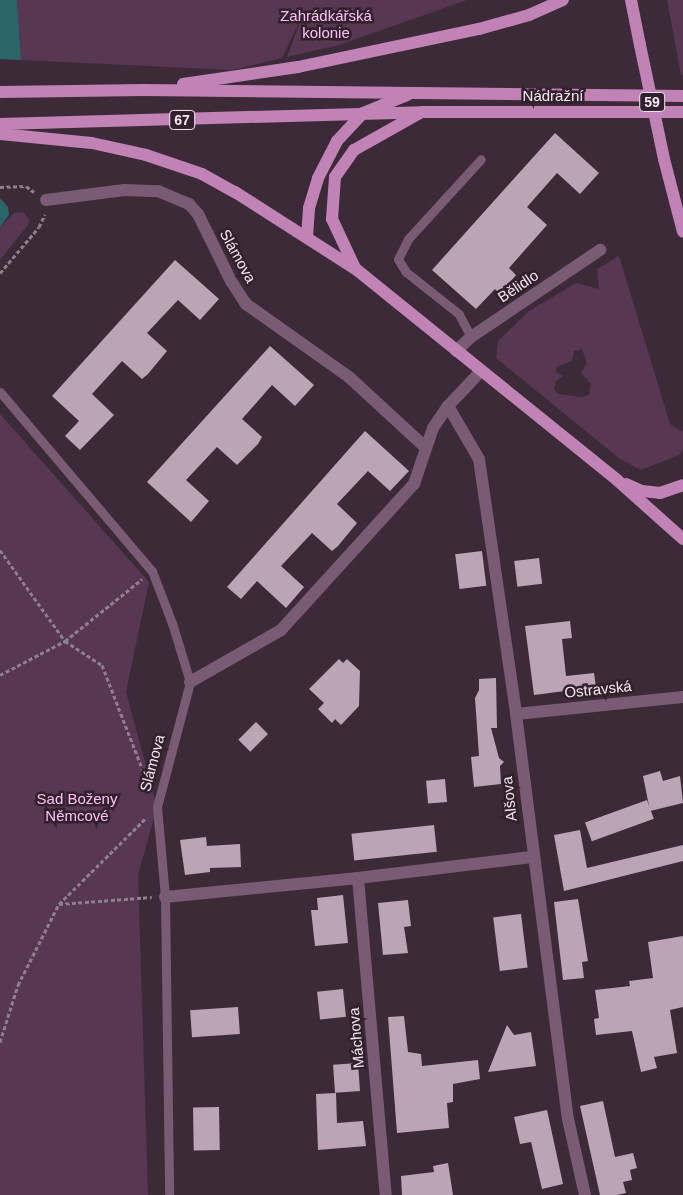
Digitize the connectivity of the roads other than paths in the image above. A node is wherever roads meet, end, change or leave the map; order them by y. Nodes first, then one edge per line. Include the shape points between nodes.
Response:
1 (563, 0) edge
2 (631, 0) edge
3 (144, 90) junction
4 (0, 92) edge
5 (411, 93) junction
6 (683, 96) edge
7 (422, 112) junction
8 (683, 112) edge
9 (363, 113) junction
10 (0, 124) edge
11 (0, 134) edge
12 (481, 159) dead end
13 (46, 200) road end
14 (683, 232) edge
15 (307, 237) junction
16 (600, 250) dead end
17 (357, 270) junction
18 (471, 337) junction
19 (456, 351) junction
20 (481, 371) junction
21 (0, 392) edge
22 (448, 406) junction
23 (425, 447) junction
24 (617, 480) junction
25 (683, 485) edge
26 (683, 539) edge
27 (190, 682) junction
28 (683, 697) edge
29 (516, 714) junction
30 (532, 857) junction
31 (358, 878) junction
32 (165, 896) junction
33 (169, 1195) edge
34 (386, 1195) edge
35 (585, 1195) edge

1 - 3 main road via 504,22 356,55
2 - 14 main road, 59, bridge via 664,159
3 - 4 main road, 67
3 - 5 main road, 67
5 - 6 main road, 67
5 - 9 main road
7 - 8 main road, Nádražní / 67
7 - 9 main road, 67
7 - 17 main road, 67 via 354,150 335,177 332,219
9 - 10 main road, 67
9 - 15 main road via 337,141 318,178 309,208
11 - 15 main road via 92,143 146,155 202,174
12 - 18 lane via 408,239 398,259 406,272 464,320
13 - 23 street, Slámova via 124,190 158,191 189,204 198,214 246,304 349,377
15 - 17 main road
16 - 18 street, Bělidlo
17 - 19 main road, 67
18 - 19 street, Bělidlo
19 - 20 main road, 67
20 - 22 street
20 - 24 main road, 67
21 - 27 lane via 152,571
22 - 23 street
22 - 29 street, Alšova via 479,459
23 - 27 street via 414,484 281,630
24 - 25 main road via 642,491 660,493
24 - 26 main road
27 - 32 lane, Slámova via 157,807
28 - 29 street, Ostravská
29 - 30 street, Alšova
30 - 31 street
30 - 35 street, Alšova via 568,1119
31 - 32 street
31 - 34 street, Máchova
32 - 33 lane, Slámova

